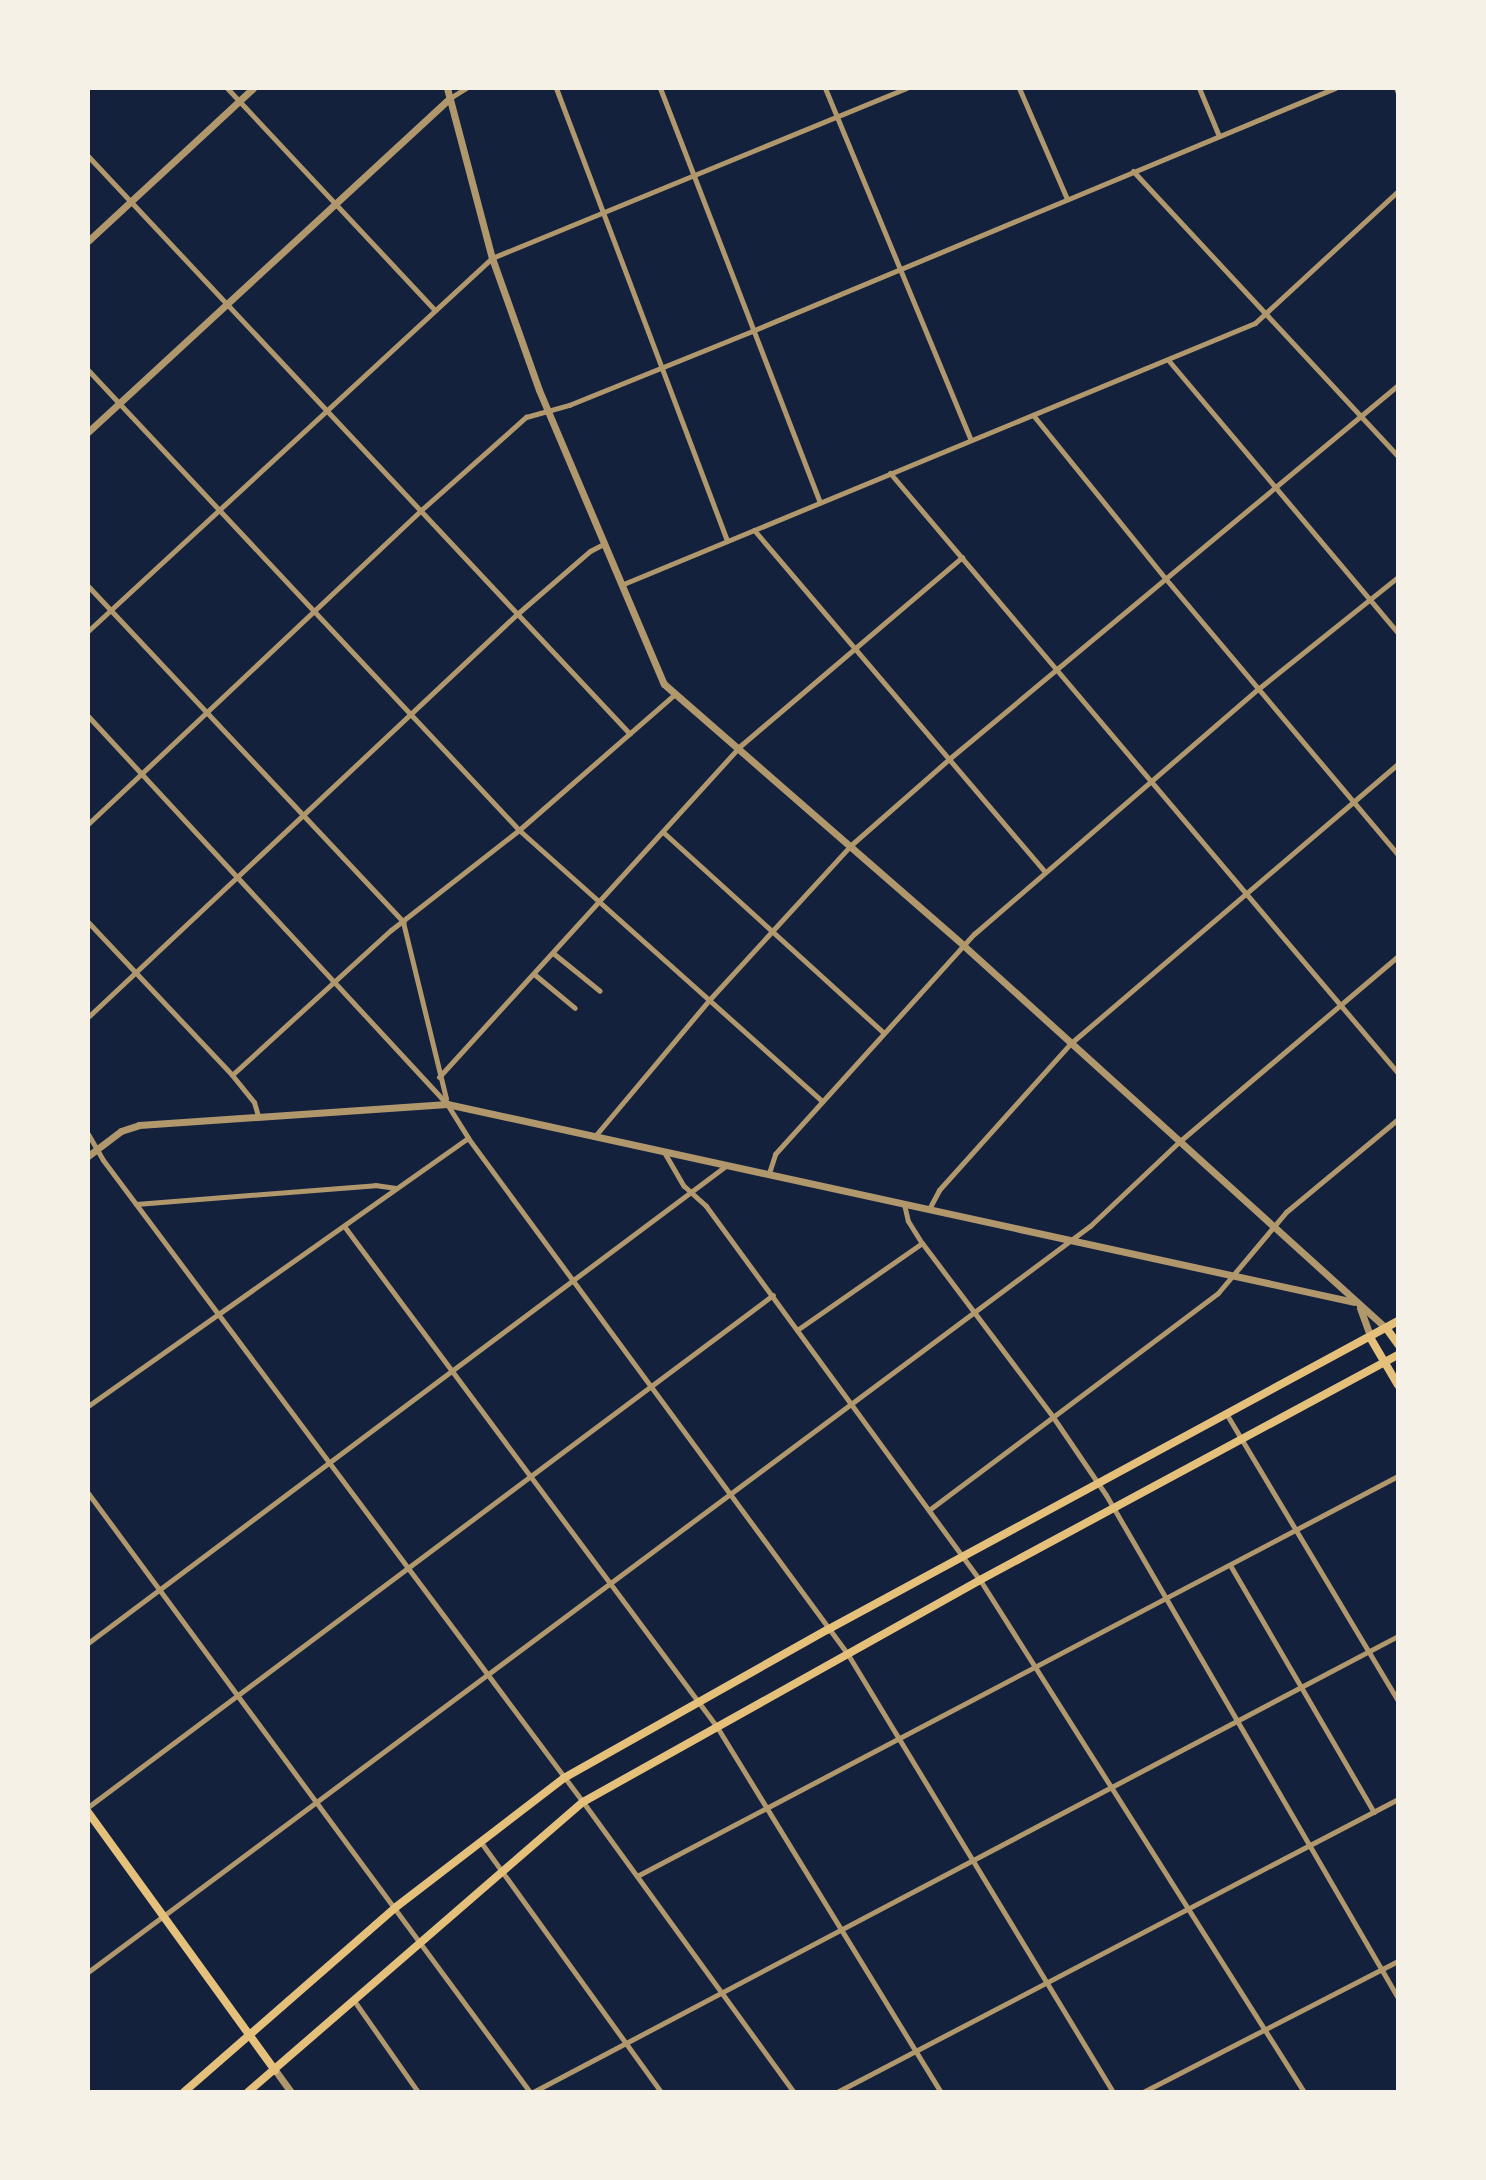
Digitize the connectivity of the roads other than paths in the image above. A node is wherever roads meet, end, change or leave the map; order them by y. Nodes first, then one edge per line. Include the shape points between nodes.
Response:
1 (227, 88) edge
2 (253, 88) edge
3 (447, 88) edge
4 (466, 88) edge
5 (556, 88) edge
6 (660, 88) edge
7 (825, 88) edge
8 (907, 88) edge
9 (1019, 88) edge
10 (1199, 88) edge
11 (1335, 88) edge
12 (450, 98) junction
13 (239, 101) junction
14 (837, 118) junction
15 (1219, 136) junction
16 (88, 156) edge
17 (1133, 171) junction
18 (692, 176) junction
19 (1398, 191) edge
20 (1067, 199) junction
21 (131, 203) junction
22 (335, 206) junction
23 (602, 212) junction
24 (88, 241) edge
25 (492, 258) junction
26 (899, 270) junction
27 (227, 304) junction
28 (434, 309) junction
29 (1268, 314) junction
30 (752, 331) junction
31 (1169, 361) junction
32 (660, 367) junction
33 (88, 370) edge
34 (1398, 385) edge
35 (119, 404) junction
36 (327, 409) junction
37 (546, 411) junction
38 (1033, 415) junction
39 (1359, 415) junction
40 (88, 432) edge
41 (971, 440) junction
42 (1398, 456) edge
43 (890, 473) junction
44 (1275, 487) junction
45 (820, 502) junction
46 (217, 509) junction
47 (420, 511) junction
48 (754, 530) junction
49 (727, 541) junction
50 (602, 545) junction
51 (962, 557) junction
52 (1398, 577) edge
53 (1165, 578) junction
54 (88, 586) edge
55 (620, 586) junction
56 (1370, 598) junction
57 (110, 610) junction
58 (314, 612) junction
59 (516, 615) junction
60 (88, 631) edge
61 (1398, 633) edge
62 (856, 647) junction
63 (1057, 668) junction
64 (1258, 689) junction
65 (674, 695) junction
66 (207, 712) junction
67 (410, 713) junction
68 (88, 716) edge
69 (630, 734) junction
70 (739, 747) junction
71 (949, 759) junction
72 (1398, 764) edge
73 (142, 772) junction
74 (1153, 782) junction
75 (1354, 800) junction
76 (301, 816) junction
77 (88, 824) edge
78 (519, 830) junction
79 (663, 832) junction
80 (850, 846) junction
81 (1398, 855) edge
82 (1045, 872) junction
83 (240, 876) junction
84 (1245, 892) junction
85 (598, 904) junction
86 (88, 922) edge
87 (403, 922) junction
88 (772, 929) junction
89 (963, 945) junction
90 (553, 953) junction
91 (1398, 956) edge
92 (136, 973) junction
93 (534, 974) junction
94 (335, 979) junction
95 (600, 991) dead end
96 (710, 999) junction
97 (1340, 1003) junction
98 (575, 1008) dead end
99 (88, 1017) edge
100 (883, 1032) junction
101 (1071, 1043) junction
102 (1398, 1073) edge
103 (232, 1075) junction
104 (439, 1077) junction
105 (822, 1101) junction
106 (447, 1104) junction
107 (258, 1116) junction
108 (1398, 1119) edge
109 (88, 1134) edge
110 (595, 1136) junction
111 (468, 1138) junction
112 (1180, 1141) junction
113 (97, 1149) junction
114 (664, 1152) junction
115 (88, 1156) edge
116 (727, 1165) junction
117 (769, 1173) junction
118 (396, 1188) junction
119 (692, 1193) junction
120 (904, 1203) junction
121 (136, 1204) junction
122 (929, 1209) junction
123 (1274, 1224) junction
124 (344, 1226) junction
125 (1073, 1239) junction
126 (922, 1243) junction
127 (1236, 1276) junction
128 (574, 1278) junction
129 (773, 1295) junction
130 (1357, 1305) junction
131 (217, 1313) junction
132 (973, 1313) junction
133 (1398, 1321) edge
134 (1387, 1329) junction
135 (797, 1330) junction
136 (1371, 1339) junction
137 (1398, 1344) edge
138 (1398, 1355) edge
139 (1385, 1363) junction
140 (452, 1371) junction
141 (1398, 1385) edge
142 (653, 1387) junction
143 (88, 1406) edge
144 (851, 1406) junction
145 (1227, 1415) junction
146 (1053, 1417) junction
147 (1241, 1441) junction
148 (327, 1463) junction
149 (1398, 1476) edge
150 (532, 1477) junction
151 (1098, 1483) junction
152 (88, 1493) edge
153 (730, 1495) junction
154 (929, 1510) junction
155 (1114, 1510) junction
156 (1296, 1531) junction
157 (961, 1557) junction
158 (1230, 1565) junction
159 (407, 1569) junction
160 (980, 1580) junction
161 (611, 1584) junction
162 (159, 1588) junction
163 (1164, 1598) junction
164 (827, 1630) junction
165 (1398, 1636) edge
166 (88, 1643) edge
167 (1369, 1652) junction
168 (847, 1653) junction
169 (1035, 1667) junction
170 (486, 1674) junction
171 (1301, 1687) junction
172 (237, 1695) junction
173 (1398, 1701) edge
174 (700, 1703) junction
175 (1238, 1720) junction
176 (717, 1727) junction
177 (898, 1738) junction
178 (564, 1778) junction
179 (1111, 1787) junction
180 (1398, 1799) edge
181 (315, 1802) junction
182 (583, 1802) junction
183 (767, 1808) junction
184 (88, 1809) edge
185 (1374, 1812) junction
186 (480, 1841) junction
187 (1312, 1845) junction
188 (972, 1859) junction
189 (502, 1872) junction
190 (637, 1876) junction
191 (396, 1907) junction
192 (1189, 1911) junction
193 (163, 1914) junction
194 (841, 1929) junction
195 (422, 1943) junction
196 (1398, 1961) edge
197 (1382, 1970) junction
198 (88, 1972) edge
199 (1048, 1983) junction
200 (720, 1991) junction
201 (1398, 1998) edge
202 (355, 2002) junction
203 (1265, 2030) junction
204 (252, 2035) junction
205 (625, 2042) junction
206 (916, 2051) junction
207 (275, 2070) junction
208 (184, 2092) edge
209 (248, 2092) edge
210 (291, 2092) edge
211 (418, 2092) edge
212 (532, 2092) edge
213 (661, 2092) edge
214 (794, 2092) edge
215 (837, 2092) edge
216 (941, 2092) edge
217 (1113, 2092) edge
218 (1143, 2092) edge
219 (1304, 2092) edge

1 - 13 street
2 - 13 street
3 - 12 street
4 - 12 street
5 - 23 street
6 - 18 street
7 - 14 street
8 - 14 street
9 - 20 street
10 - 15 street
11 - 15 street
12 - 22 street
12 - 25 street
13 - 21 street
13 - 22 street
14 - 18 street
14 - 26 street
15 - 17 street
16 - 21 street
17 - 20 street
17 - 29 street
18 - 23 street
18 - 30 street
19 - 29 street
20 - 26 street
21 - 24 street
21 - 27 street
22 - 27 street
22 - 28 street
23 - 25 street
23 - 32 street
25 - 28 street
25 - 37 street
26 - 30 street
26 - 41 street
27 - 35 street
27 - 36 street
28 - 36 street
29 - 31 street
29 - 39 street
30 - 32 street
30 - 45 street
31 - 38 street
31 - 44 street
32 - 37 street
32 - 49 street
33 - 35 street
34 - 39 street
35 - 40 street
35 - 46 street
36 - 46 street
36 - 47 street
37 - 47 street via 520,421
37 - 50 street
38 - 41 street
38 - 53 street
39 - 42 street
39 - 44 street
41 - 43 street
43 - 45 street
43 - 51 street
44 - 53 street
44 - 56 street
45 - 48 street
46 - 57 street
46 - 58 street
47 - 58 street
47 - 59 street
48 - 49 street
48 - 62 street
49 - 55 street
50 - 55 street
50 - 59 street
51 - 62 street
51 - 63 street
52 - 56 street
53 - 63 street
53 - 64 street
54 - 57 street
55 - 65 street via 659,676
56 - 61 street
56 - 64 street
57 - 60 street
57 - 66 street
58 - 66 street
58 - 67 street
59 - 67 street
59 - 69 street
62 - 70 street
62 - 71 street
63 - 71 street
63 - 74 street
64 - 74 street
64 - 75 street
65 - 69 street
65 - 70 street
66 - 73 street
66 - 76 street
67 - 76 street
67 - 78 street
68 - 73 street
69 - 78 street
70 - 79 street
70 - 80 street
71 - 80 street
71 - 82 street
72 - 75 street
73 - 77 street
73 - 83 street
74 - 82 street
74 - 84 street
75 - 81 street
75 - 84 street
76 - 83 street
76 - 87 street
78 - 85 street
78 - 87 street
79 - 85 street
79 - 88 street
80 - 88 street
80 - 89 street
82 - 89 street
83 - 92 street
83 - 94 street
84 - 97 street
84 - 101 street
85 - 90 street
85 - 96 street
86 - 92 street
87 - 94 street
87 - 104 street
88 - 96 street
88 - 100 street
89 - 100 street
89 - 101 street
90 - 93 street
90 - 95 street
91 - 97 street
92 - 99 street
92 - 103 street
93 - 98 street
93 - 104 street
94 - 103 street
94 - 106 street
96 - 105 street
96 - 110 street
97 - 102 street
97 - 112 street
100 - 105 street
101 - 112 street
101 - 122 street via 939,1190
103 - 107 street via 254,1102
104 - 106 street
105 - 117 street via 775,1154
106 - 107 street
106 - 110 street
106 - 111 street
107 - 113 street via 139,1125
108 - 123 street
109 - 113 street
110 - 114 street
111 - 118 street
111 - 128 street
112 - 123 street
112 - 125 street
113 - 115 street
113 - 121 street
114 - 116 street
114 - 119 street
116 - 117 street
116 - 119 street
117 - 120 street
118 - 121 street via 375,1185
118 - 124 street
119 - 128 street
119 - 129 street
120 - 122 street
120 - 126 street
121 - 131 street
122 - 125 street
123 - 127 street
123 - 130 street
124 - 131 street
124 - 140 street
125 - 127 street
125 - 132 street
126 - 132 street
126 - 135 street
127 - 130 street
127 - 146 street
128 - 140 street
128 - 142 street
129 - 135 street
129 - 142 street
130 - 134 street
130 - 136 street
131 - 143 street
131 - 148 street
132 - 144 street
132 - 146 street
133 - 134 main road
134 - 136 main road
134 - 137 main road
135 - 144 street
136 - 139 main road
136 - 145 main road
138 - 139 main road
139 - 141 main road
139 - 147 main road
140 - 148 street
140 - 150 street
142 - 150 street
142 - 153 street
144 - 153 street
144 - 154 street
145 - 147 street
145 - 151 main road
146 - 151 street
146 - 154 street
147 - 155 main road
147 - 156 street
148 - 159 street
148 - 162 street
149 - 156 street
150 - 159 street
150 - 161 street
151 - 155 street
151 - 157 main road
152 - 162 street
153 - 161 street
153 - 164 street
154 - 157 street
155 - 160 main road
155 - 163 street
156 - 158 street
156 - 167 street
157 - 160 street
157 - 164 main road
158 - 163 street
158 - 171 street
159 - 170 street
159 - 172 street
160 - 168 main road
160 - 169 street
161 - 170 street
161 - 174 street
162 - 166 street
162 - 172 street
163 - 169 street
163 - 175 street
164 - 168 street
164 - 174 main road
165 - 167 street
167 - 171 street
167 - 173 street
168 - 176 main road
168 - 177 street
169 - 177 street
169 - 179 street
170 - 178 street
170 - 181 street
171 - 175 street
171 - 185 street
172 - 181 street
172 - 184 street
174 - 176 street
174 - 178 main road
175 - 179 street
175 - 187 street
176 - 182 main road
176 - 183 street
177 - 183 street
177 - 188 street
178 - 182 street
178 - 186 main road
179 - 188 street
179 - 192 street
180 - 185 street
181 - 191 street
181 - 193 street
182 - 189 main road
182 - 190 street
183 - 190 street
183 - 194 street
184 - 193 main road
185 - 187 street
186 - 189 street
186 - 191 main road
187 - 192 street
187 - 197 street
188 - 194 street
188 - 199 street
189 - 195 main road
189 - 205 street
190 - 200 street
191 - 195 street
191 - 204 main road
192 - 199 street
192 - 203 street
193 - 198 street
193 - 204 main road
194 - 200 street
194 - 206 street
195 - 202 main road
195 - 212 street
196 - 197 street
197 - 201 street
197 - 203 street
199 - 206 street
199 - 217 street
200 - 205 street
200 - 214 street
202 - 207 main road
202 - 211 street
203 - 218 street
203 - 219 street
204 - 207 main road
204 - 208 main road
205 - 212 street
205 - 213 street
206 - 215 street
206 - 216 street
207 - 209 main road
207 - 210 street

